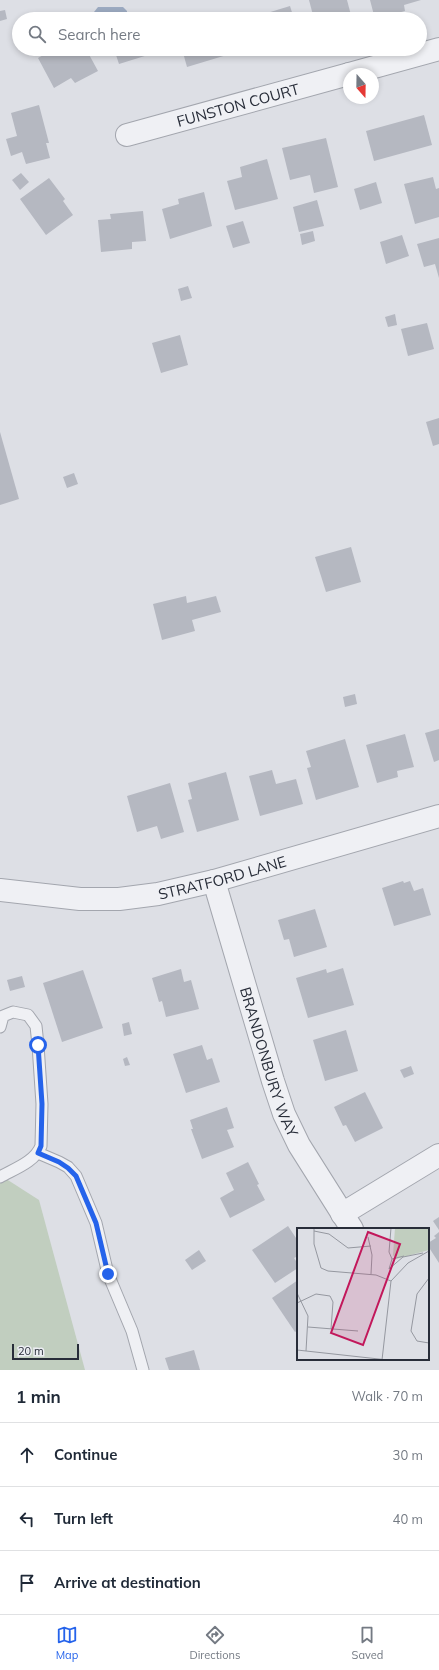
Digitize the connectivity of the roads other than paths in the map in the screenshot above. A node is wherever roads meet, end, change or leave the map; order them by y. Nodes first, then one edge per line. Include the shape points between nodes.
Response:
1 (439, 49) edge
2 (427, 52) edge
3 (414, 56) edge
4 (371, 68) edge
5 (343, 76) edge
6 (127, 136) dead end
7 (439, 816) edge
8 (214, 882) junction
9 (0, 890) edge
10 (0, 1027) edge
11 (38, 1153) junction
12 (439, 1155) edge
13 (0, 1177) edge
14 (347, 1222) edge
15 (143, 1370) edge

1 - 2 street, FUNSTON COURT
3 - 4 street, FUNSTON COURT
5 - 6 street, FUNSTON COURT
7 - 8 street, STRATFORD LANE
8 - 9 street, STRATFORD LANE via 120,899 80,899
8 - 14 street, BRANDONBURY WAY via 284,1114 299,1145
10 - 11 lane via 3,1016 13,1012 28,1014 36,1026 42,1104 41,1146
11 - 13 lane
11 - 15 lane via 63,1165 76,1176 96,1223 106,1268 132,1331
12 - 14 street

